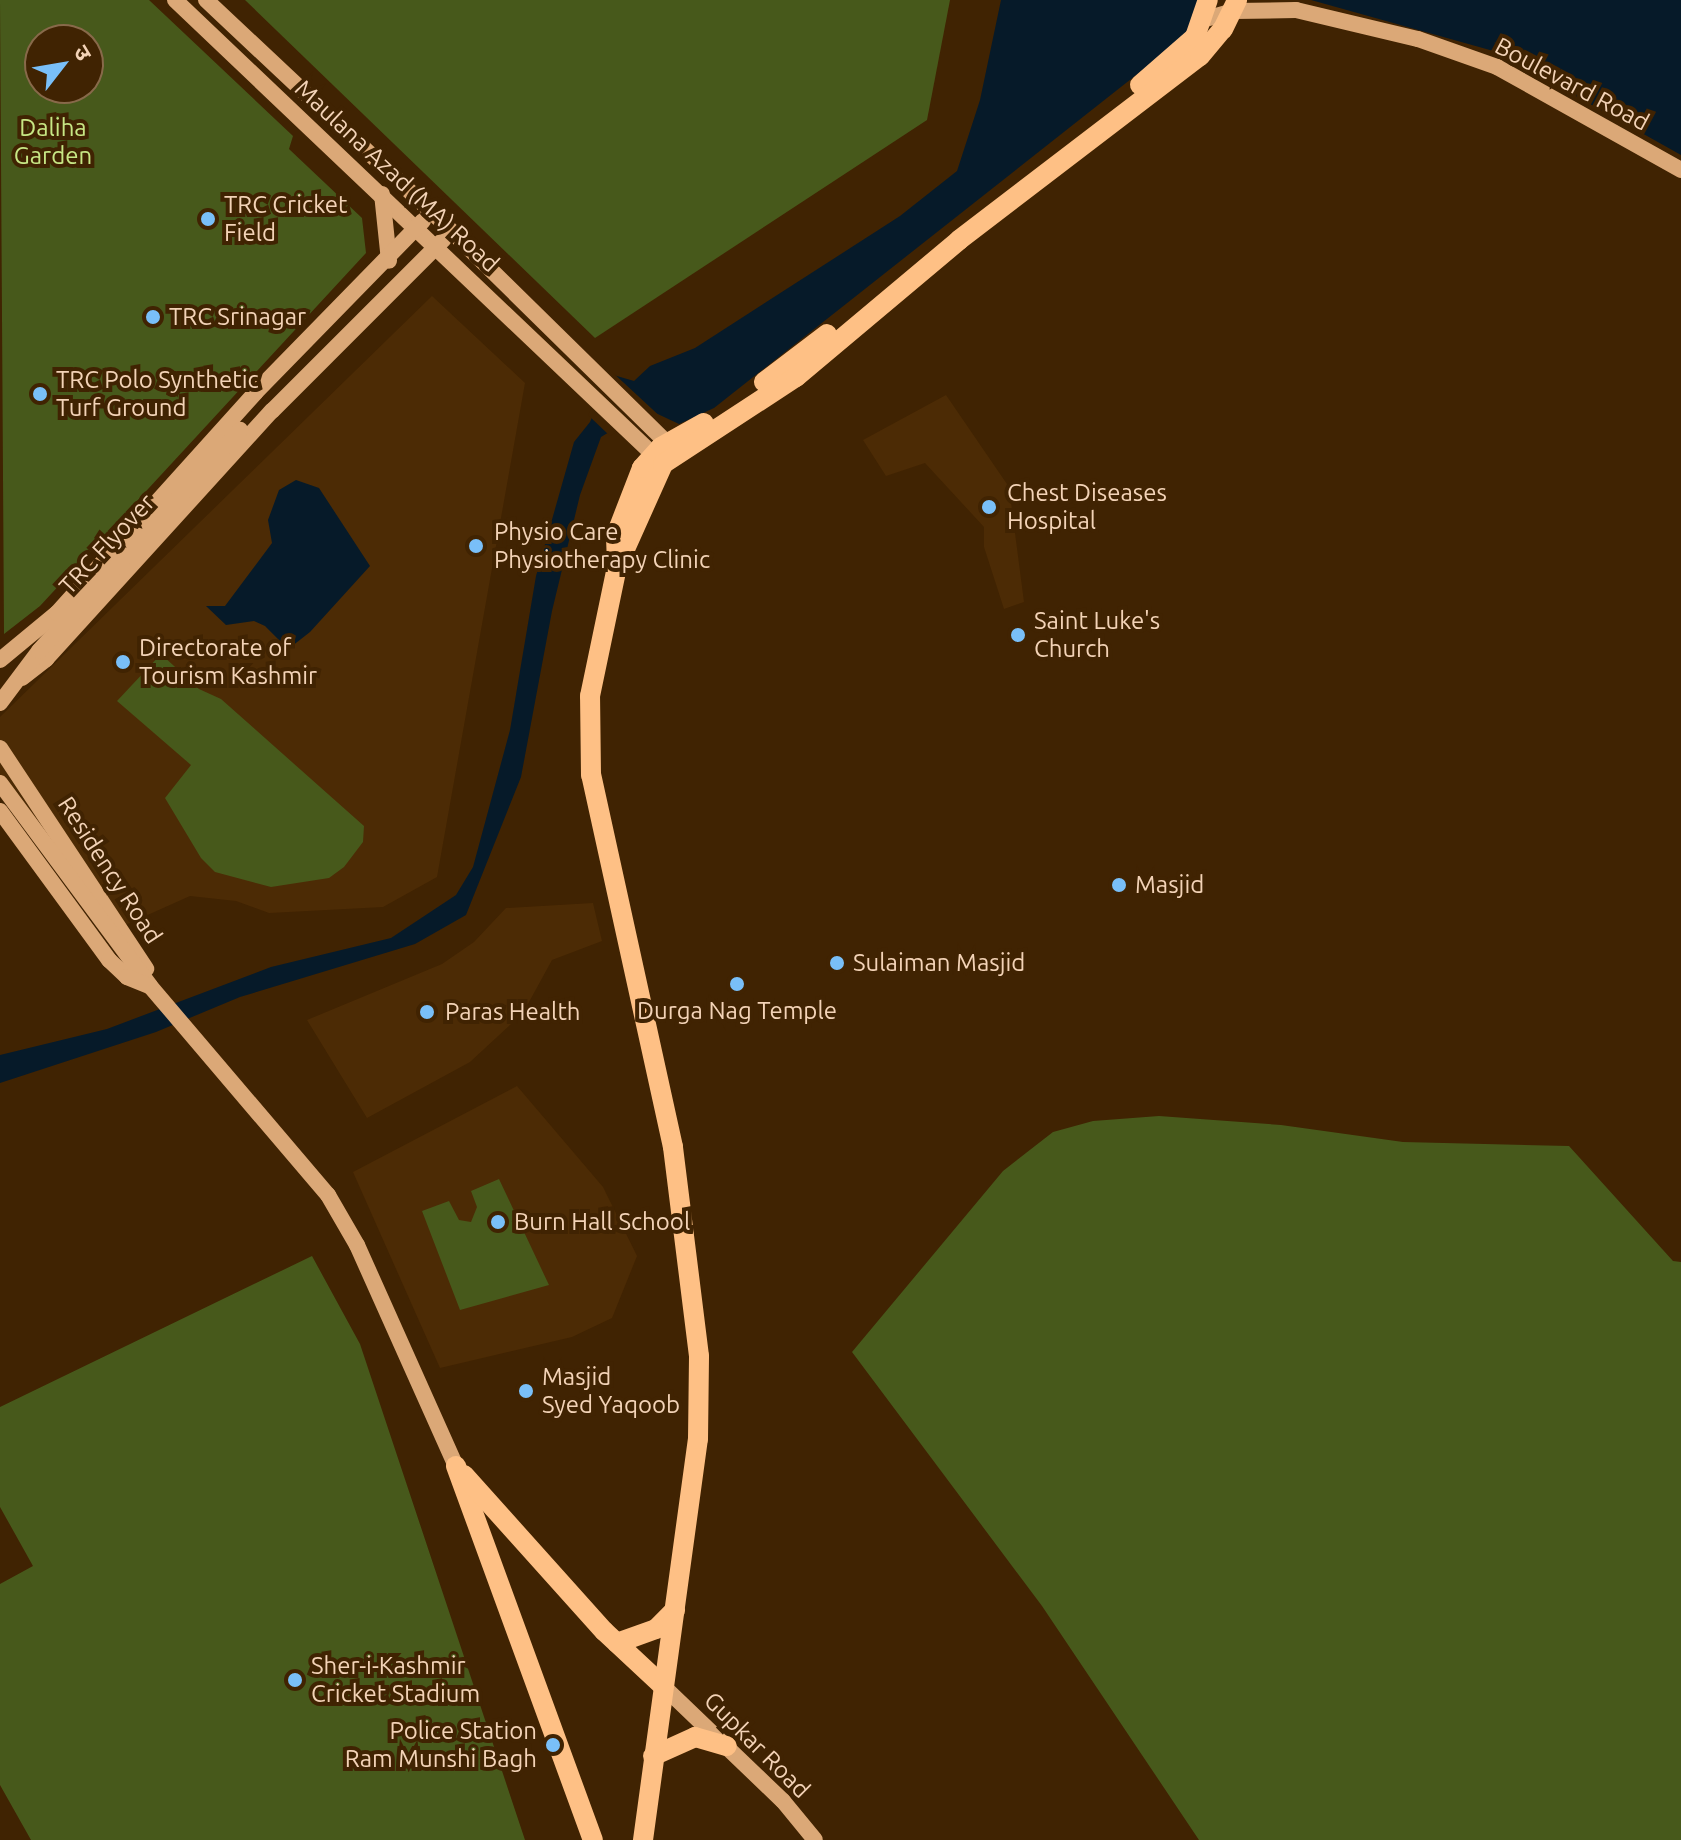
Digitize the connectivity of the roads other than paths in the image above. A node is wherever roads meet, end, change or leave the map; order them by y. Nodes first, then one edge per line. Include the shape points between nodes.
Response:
1 (175, 0) edge
2 (206, 0) edge
3 (1235, 6) edge
4 (1205, 10) edge
5 (1681, 170) edge
6 (382, 194) junction
7 (431, 211) junction
8 (418, 227) junction
9 (450, 232) junction
10 (437, 246) junction
11 (389, 261) junction
12 (840, 332) junction
13 (254, 395) junction
14 (272, 411) junction
15 (245, 424) junction
16 (660, 448) junction
17 (0, 660) edge
18 (0, 690) edge
19 (0, 703) edge
20 (0, 748) edge
21 (0, 783) edge
22 (0, 811) edge
23 (150, 986) junction
24 (456, 1466) junction
25 (675, 1610) junction
26 (617, 1643) junction
27 (663, 1686) junction
28 (727, 1746) junction
29 (653, 1756) junction
30 (593, 1840) edge
31 (643, 1840) edge
32 (815, 1840) edge

1 - 6 main road, Maulana Azad (MA) Road
2 - 7 main road, Maulana Azad (MA) Road
3 - 4 main road, Boulevard Road
3 - 5 main road, Boulevard Road via 1296,10 1418,39 1470,58 1549,94
3 - 12 highway via 1200,56
4 - 12 highway via 1195,37 1167,63
6 - 8 main road, Maulana Azad (MA) Road
6 - 11 main road
7 - 8 main road
7 - 9 main road, Maulana Azad (MA) Road
8 - 10 main road, Maulana Azad (MA) Road
8 - 11 main road
9 - 10 main road
9 - 16 main road, Maulana Azad (MA) Road via 600,375
10 - 14 main road
10 - 16 main road, Maulana Azad (MA) Road via 584,387
11 - 13 main road
12 - 16 highway via 796,377
13 - 15 main road
13 - 17 main road via 57,613
14 - 15 main road, TRC Flyover
14 - 18 main road via 46,659
15 - 19 main road, TRC Flyover, bridge via 39,651
16 - 25 highway via 617,567 590,696 591,775 673,1147 699,1356 698,1439
20 - 23 main road, Residency Road via 132,943
21 - 23 main road
22 - 23 main road, Residency Road via 109,960 127,977
23 - 24 main road via 342,1217
24 - 26 highway
24 - 30 highway
25 - 26 highway via 656,1629
25 - 27 highway
26 - 27 highway
27 - 28 main road, Gupkar Road
27 - 29 highway
28 - 29 highway via 695,1737
28 - 32 main road, Gupkar Road
29 - 31 highway

